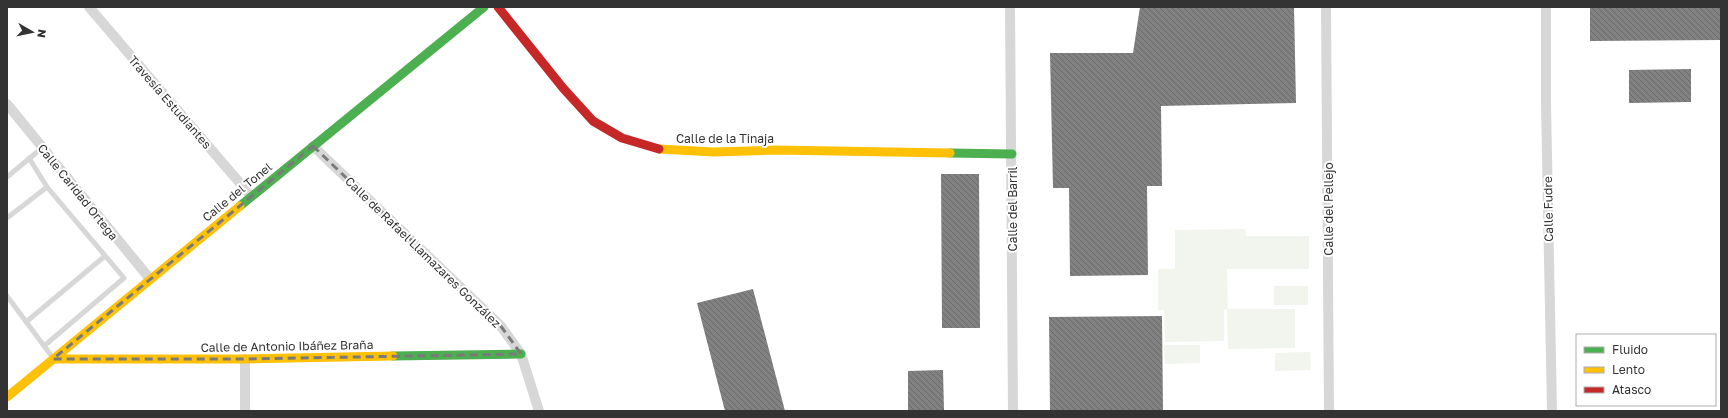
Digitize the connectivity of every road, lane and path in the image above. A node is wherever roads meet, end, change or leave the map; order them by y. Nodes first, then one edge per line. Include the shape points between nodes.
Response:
1 (89, 7) edge
2 (484, 7) edge
3 (498, 7) edge
4 (1010, 7) edge
5 (1326, 7) edge
6 (1546, 7) edge
7 (7, 104) edge
8 (313, 146) junction
9 (42, 148) junction
10 (1012, 154) junction
11 (29, 158) junction
12 (7, 177) edge
13 (47, 187) junction
14 (251, 196) junction
15 (7, 218) edge
16 (105, 256) junction
17 (150, 279) junction
18 (7, 296) edge
19 (26, 322) junction
20 (44, 346) junction
21 (522, 354) junction
22 (53, 359) junction
23 (245, 359) junction
24 (7, 397) edge
25 (245, 411) edge
26 (539, 411) edge
27 (1013, 411) edge
28 (1329, 411) edge
29 (1552, 411) edge

1 - 14 street, Travesía Estudiantes
2 - 8 street, Calle del Tonel
3 - 10 street, Calle de la Tinaja via 593,121 622,138 658,149 714,152 776,150
4 - 10 street, Calle del Barril
5 - 28 street, Calle del Pellejo
6 - 29 street, Calle Fudre
7 - 9 street, Calle Caridad Ortega
8 - 14 street, Calle del Tonel
8 - 21 street, Calle de Rafael Llamazares González via 500,325
9 - 11 lane
9 - 17 street, Calle Caridad Ortega
10 - 27 street, Calle del Barril
11 - 12 lane
11 - 13 lane
13 - 15 lane
13 - 16 lane
14 - 17 street, Calle del Tonel
16 - 19 lane
16 - 20 lane via 124,278
17 - 22 street, Calle del Tonel
18 - 19 lane
19 - 20 lane
20 - 22 lane
21 - 23 street, Calle de Antonio Ibáñez Braña
21 - 26 street, Calle de Rafael Llamazares González
22 - 23 street, Calle de Antonio Ibáñez Braña
22 - 24 street, Calle del Tonel
23 - 25 street

